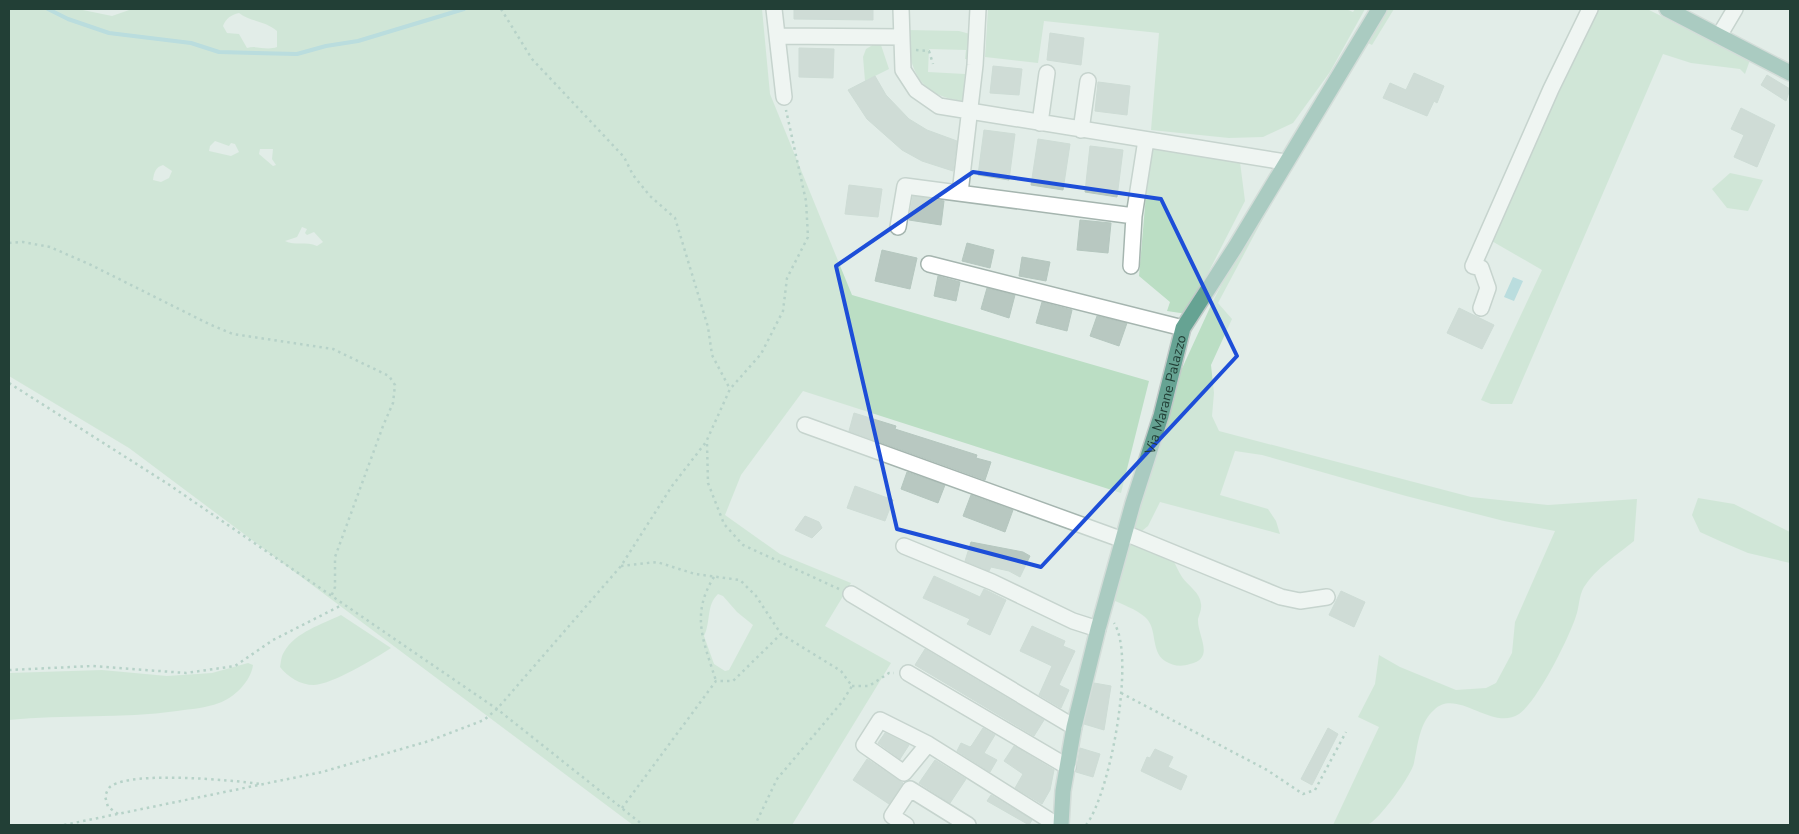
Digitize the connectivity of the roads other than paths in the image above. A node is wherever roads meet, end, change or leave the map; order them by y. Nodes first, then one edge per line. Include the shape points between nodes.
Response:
1 (774, 9) edge
2 (901, 9) edge
3 (978, 9) edge
4 (1379, 9) edge
5 (1590, 9) edge
6 (1667, 9) edge
7 (1735, 9) edge
8 (777, 36) junction
9 (1719, 36) junction
10 (902, 44) junction
11 (1047, 73) dead end
12 (1790, 73) edge
13 (1088, 81) dead end
14 (784, 97) road end
15 (969, 112) junction
16 (1040, 123) junction
17 (1081, 130) junction
18 (1146, 140) junction
19 (1285, 162) junction
20 (960, 193) junction
21 (1134, 216) junction
22 (898, 227) dead end
23 (930, 264) dead end
24 (1131, 266) dead end
25 (1481, 308) dead end
26 (1183, 328) junction
27 (805, 425) dead end
28 (1124, 537) junction
29 (904, 546) dead end
30 (851, 594) road end
31 (1327, 597) dead end
32 (1098, 628) junction
33 (908, 673) road end
34 (1074, 727) junction
35 (928, 744) dead end
36 (1068, 767) junction
37 (906, 825) edge
38 (968, 825) edge
39 (1057, 825) edge
40 (1061, 825) edge

1 - 8 street
2 - 10 street
3 - 15 street
4 - 19 main road, Via Marane Palazzo
5 - 25 street via 1473,266 1481,268 1488,288
6 - 9 main road
7 - 9 street
8 - 10 street
8 - 14 street
9 - 12 main road
10 - 15 street via 904,70 916,90 939,106
11 - 16 street
13 - 17 street
15 - 16 street
15 - 20 street
16 - 17 street
17 - 18 street
18 - 19 street
18 - 21 street
19 - 26 main road, Via Marane Palazzo
20 - 21 street
20 - 22 street via 905,186
21 - 24 street
23 - 26 street
26 - 28 main road, Via Marane Palazzo via 1161,416
27 - 28 street
28 - 31 street via 1281,597 1300,601
28 - 32 main road, Via Marane Palazzo
29 - 32 street via 992,582 1073,621
30 - 34 street
32 - 34 main road, Via Marane Palazzo
33 - 36 street
34 - 36 main road, Via Marane Palazzo
35 - 39 street
36 - 40 main road, Via Marane Palazzo
37 - 38 street via 892,816 910,789

